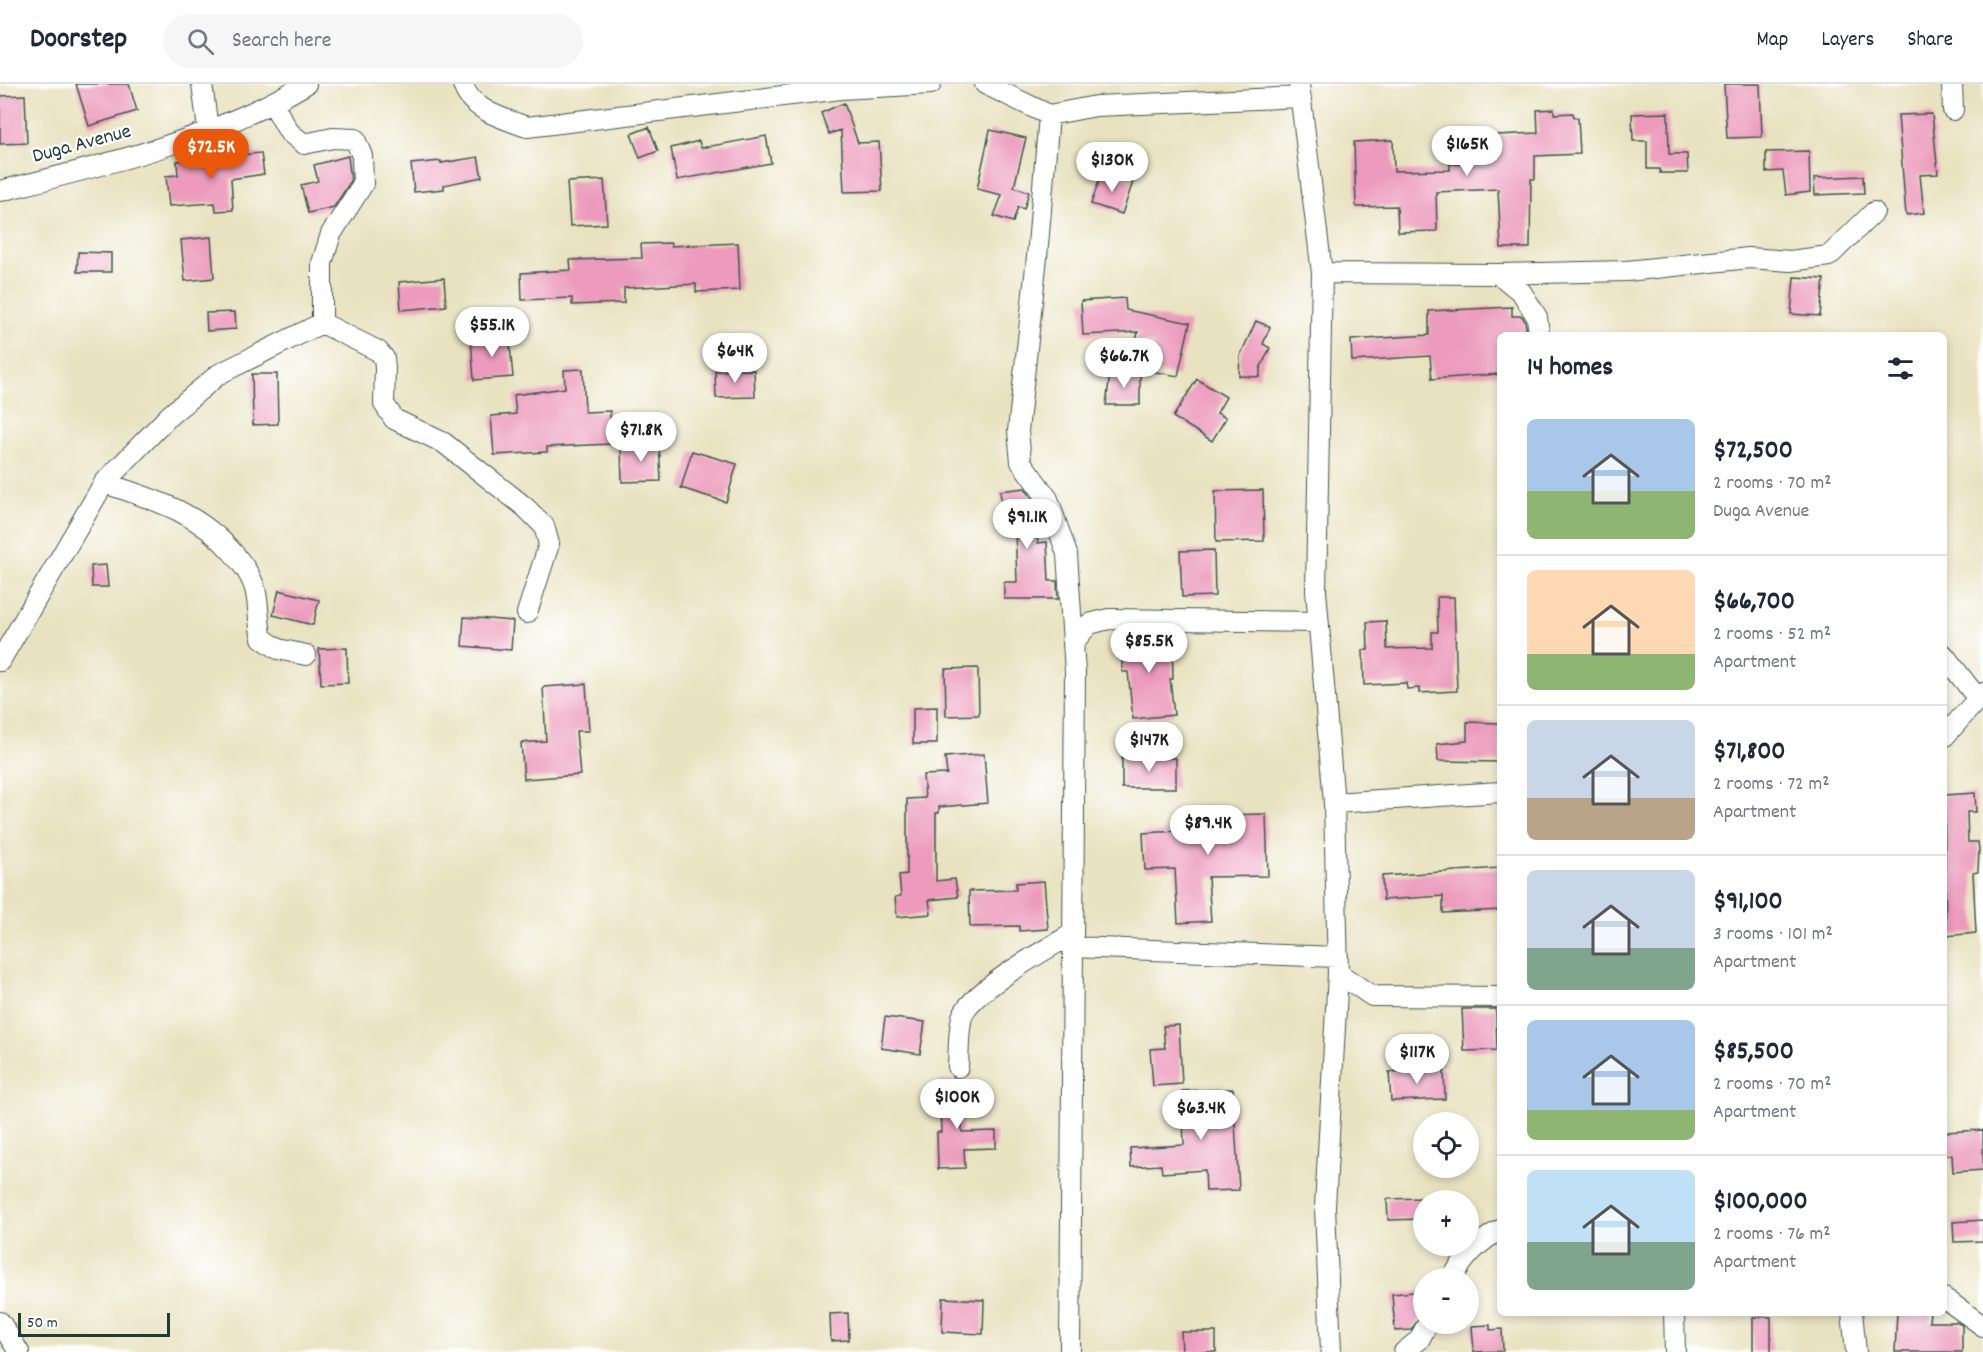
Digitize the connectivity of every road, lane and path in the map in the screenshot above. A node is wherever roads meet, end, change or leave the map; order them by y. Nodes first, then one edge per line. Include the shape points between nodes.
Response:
1 (202, 84) edge
2 (306, 84) edge
3 (463, 84) edge
4 (931, 84) edge
5 (985, 84) edge
6 (1952, 84) edge
7 (1300, 91) edge
8 (273, 104) junction
9 (1953, 110) dead end
10 (1048, 115) junction
11 (208, 129) junction
12 (0, 191) edge
13 (1874, 212) dead end
14 (1322, 273) junction
15 (1499, 274) junction
16 (321, 323) junction
17 (1539, 332) edge
18 (104, 483) junction
19 (527, 613) dead end
20 (1318, 622) junction
21 (1073, 643) junction
22 (306, 655) dead end
23 (1947, 658) edge
24 (0, 661) edge
25 (1980, 696) edge
26 (1947, 734) edge
27 (1497, 792) edge
28 (1334, 804) junction
29 (1072, 940) junction
30 (1338, 965) junction
31 (1497, 997) edge
32 (958, 1067) dead end
33 (1497, 1232) edge
34 (1459, 1268) edge
35 (1947, 1300) edge
36 (1674, 1316) edge
37 (1852, 1316) edge
38 (0, 1322) edge
39 (1983, 1326) edge
40 (1422, 1334) edge
41 (19, 1352) edge
42 (1070, 1352) edge
43 (1331, 1352) edge
44 (1404, 1352) edge
45 (1676, 1352) edge
46 (1856, 1352) edge

1 - 11 street
2 - 8 street, Duga Avenue
3 - 4 street via 465,92 489,113 527,127 841,89
5 - 10 street
6 - 9 street
7 - 10 street via 1096,106
7 - 14 street
8 - 11 street, Duga Avenue
8 - 16 street via 289,132 304,144 333,138 355,139 362,156 363,184 331,234 322,263
10 - 21 street via 1018,431 1021,462 1048,499 1067,554
11 - 12 street, Duga Avenue via 139,156
13 - 15 street via 1829,256 1790,261 1749,258 1627,271
14 - 15 street
14 - 20 street
15 - 17 street via 1522,293 1537,317
16 - 18 street via 219,374 170,415
16 - 19 street via 378,351 384,358 384,404 394,419 444,443 518,500 544,526 549,544
18 - 22 street via 171,505 196,518 224,541 247,570 256,594 262,638 278,649
18 - 24 street
20 - 21 street via 1109,619 1089,624
20 - 28 street
21 - 29 street
23 - 25 street
25 - 26 street
27 - 28 street
28 - 30 street
29 - 30 street
29 - 32 street via 1033,957 970,1002 962,1016
29 - 42 street
30 - 31 street via 1372,996
30 - 43 street via 1325,1207
33 - 34 street via 1467,1255
35 - 39 street
36 - 45 street
37 - 46 street
38 - 41 street
40 - 44 street

